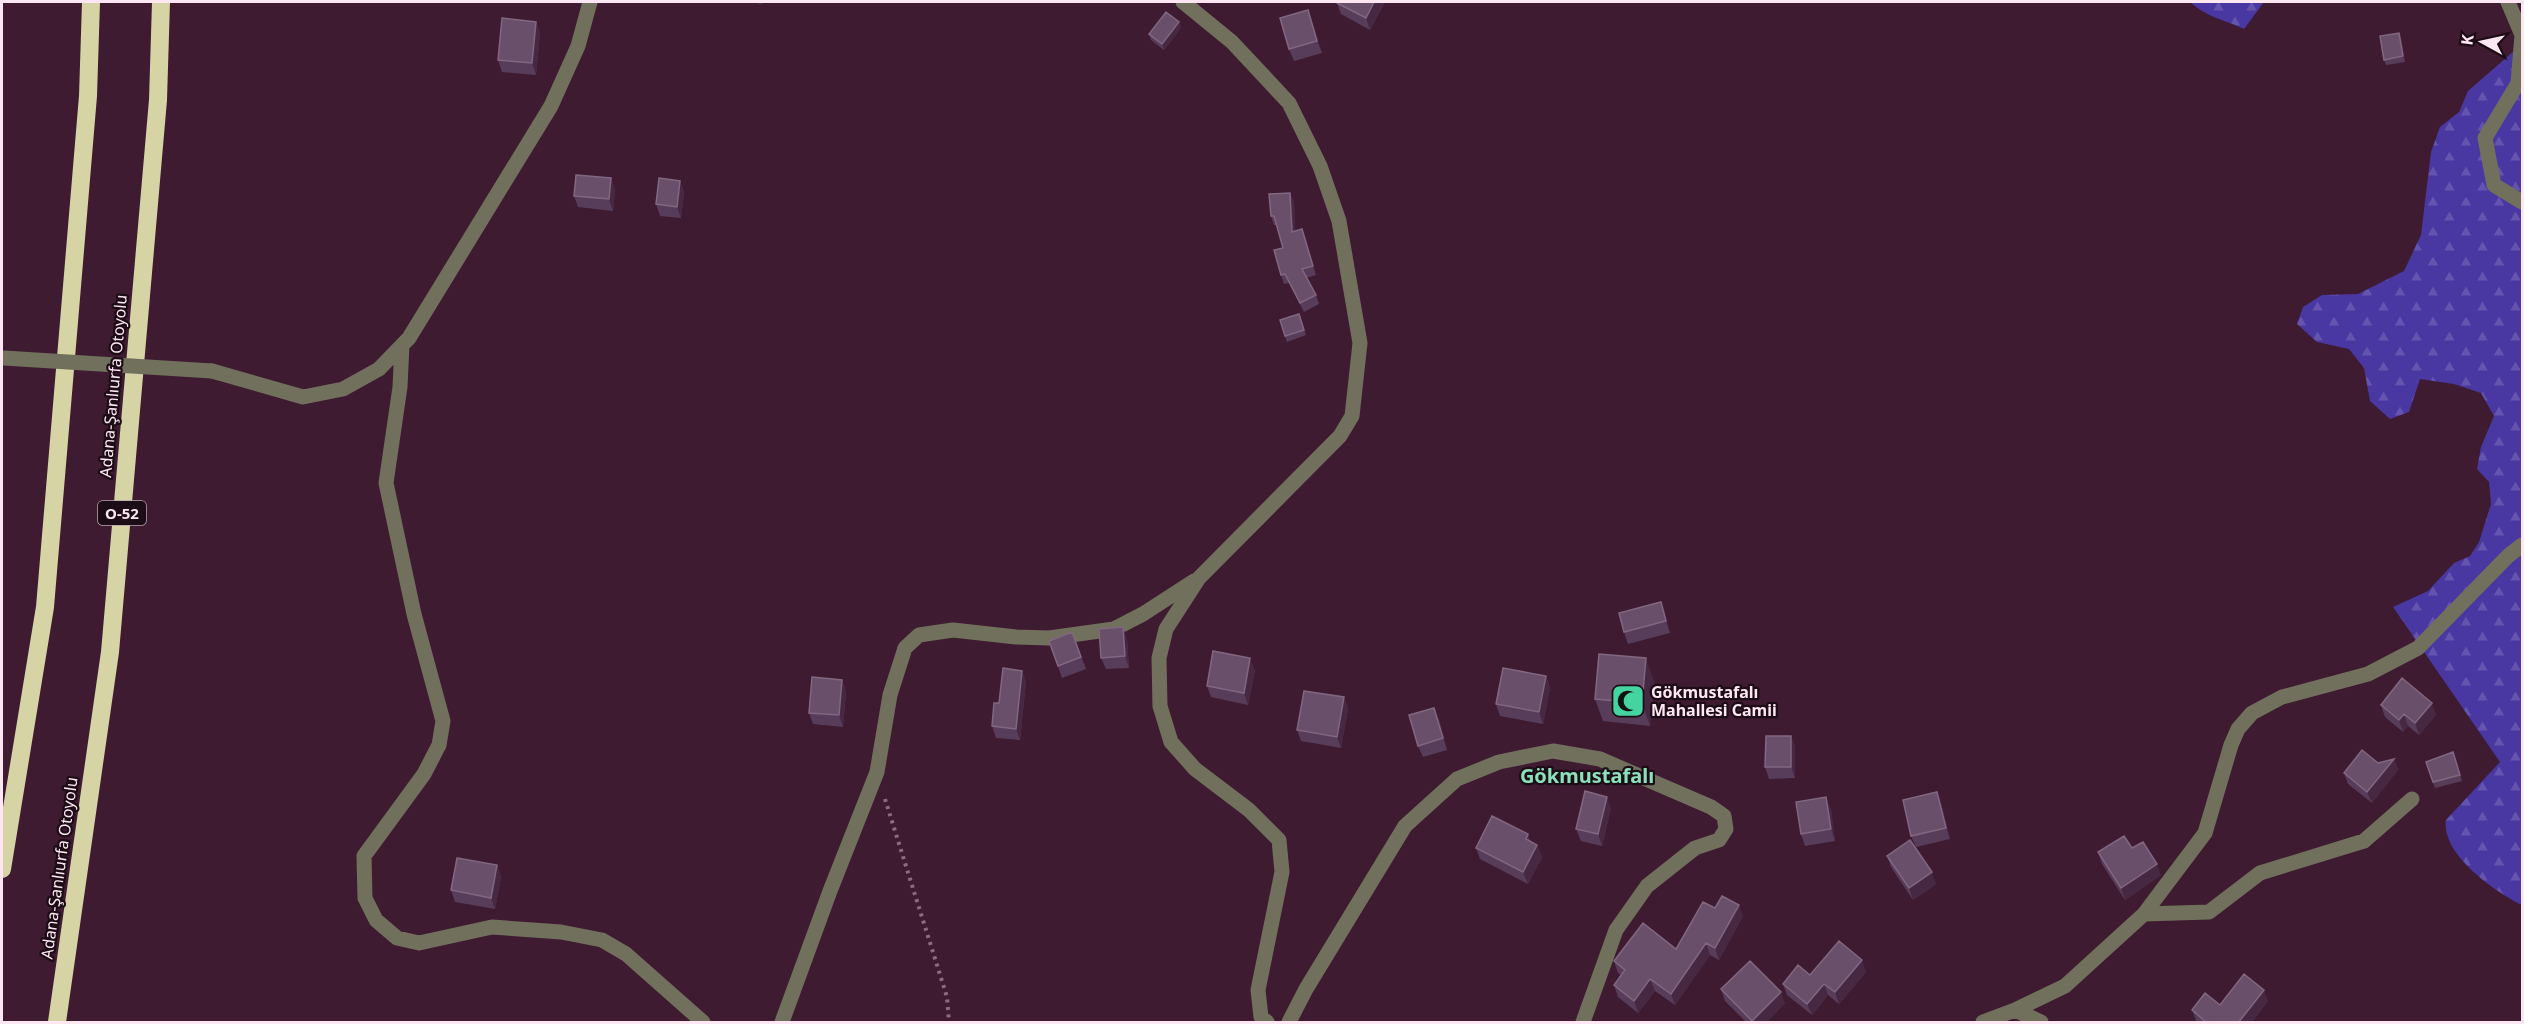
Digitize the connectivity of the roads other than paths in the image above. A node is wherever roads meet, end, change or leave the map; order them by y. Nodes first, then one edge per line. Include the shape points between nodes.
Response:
1 (91, 2) edge
2 (161, 2) edge
3 (590, 2) edge
4 (1183, 2) edge
5 (2508, 2) edge
6 (2523, 202) edge
7 (402, 345) junction
8 (3, 358) edge
9 (2523, 545) edge
10 (1198, 578) junction
11 (2412, 799) dead end
12 (2, 869) edge
13 (2144, 914) junction
14 (2015, 1010) junction
15 (57, 1023) edge
16 (704, 1023) edge
17 (782, 1023) edge
18 (1267, 1023) edge
19 (1289, 1023) edge
20 (1582, 1023) edge
21 (1983, 1023) edge
22 (2041, 1023) edge

1 - 12 highway via 87,107 45,607
2 - 15 highway, Adana-Şanlıurfa Otoyolu / O-52 via 158,100 110,652
3 - 7 street via 578,46 551,106
4 - 10 street via 1232,42 1289,103 1320,166 1339,221 1360,343 1352,416 1340,436
5 - 6 street via 2522,34 2518,83 2485,138 2494,185
7 - 8 street, bridge via 380,369 343,389 303,397 212,371
7 - 16 street via 386,483 414,614 443,721 439,745 424,774 363,856 365,898 376,920 397,938 419,943 492,927 561,932 602,940 626,954
9 - 13 street via 2418,648 2368,675 2282,697 2252,713 2231,744 2205,833
10 - 17 street via 1114,629 1049,638 953,630 919,635 905,648 890,695 877,772
10 - 18 street via 1166,629 1159,658 1160,706 1171,742 1195,769 1250,810 1280,840 1282,872 1258,990 1261,1017
11 - 13 street via 2364,841 2260,873 2209,912
13 - 14 street via 2065,986
14 - 21 street
14 - 22 street
19 - 20 street via 1305,989 1405,826 1457,779 1499,762 1553,751 1600,759 1711,807 1724,816 1726,829 1719,840 1695,848 1647,886 1616,930

